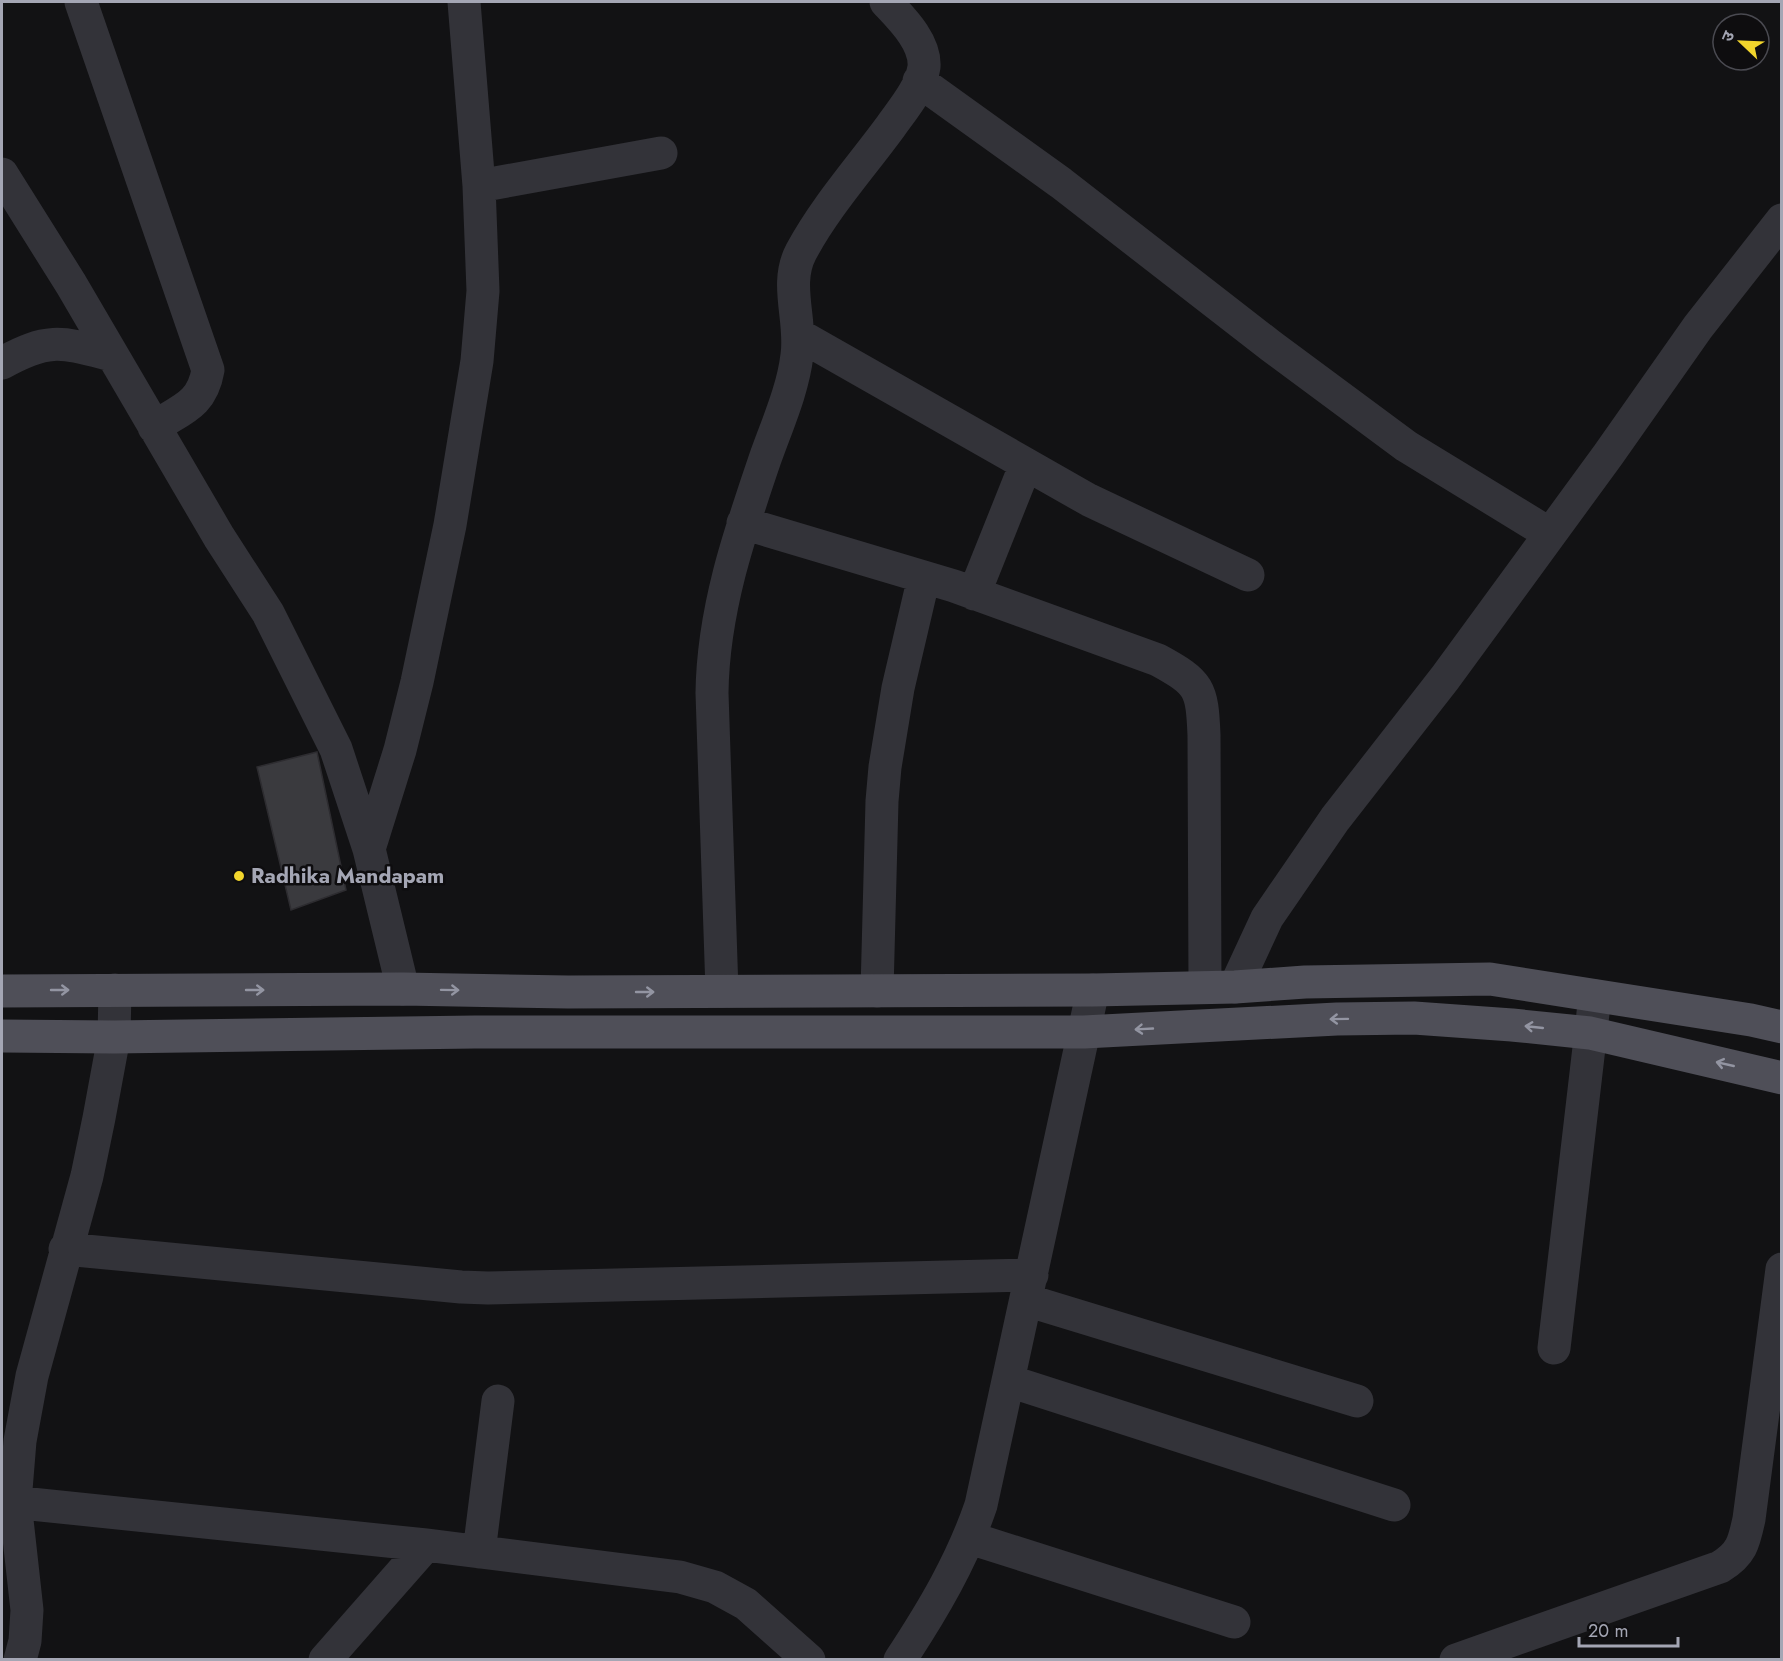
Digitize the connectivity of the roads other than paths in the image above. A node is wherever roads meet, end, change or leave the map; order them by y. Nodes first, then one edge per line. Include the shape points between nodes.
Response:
1 (81, 2) edge
2 (464, 2) edge
3 (886, 2) edge
4 (919, 81) junction
5 (661, 153) dead end
6 (2, 174) edge
7 (479, 186) junction
8 (1782, 220) edge
9 (799, 335) junction
10 (112, 355) junction
11 (2, 363) edge
12 (154, 427) junction
13 (1026, 464) junction
14 (743, 523) junction
15 (1550, 534) junction
16 (1248, 574) dead end
17 (924, 577) junction
18 (974, 594) junction
19 (369, 849) junction
20 (1220, 987) junction
21 (403, 989) junction
22 (115, 990) junction
23 (1093, 990) junction
24 (2, 991) edge
25 (722, 991) junction
26 (877, 991) junction
27 (1595, 996) junction
28 (1782, 1027) edge
29 (1084, 1032) junction
30 (1590, 1033) junction
31 (2, 1035) edge
32 (114, 1037) junction
33 (1782, 1078) edge
34 (65, 1249) junction
35 (1782, 1269) edge
36 (1029, 1288) junction
37 (1554, 1348) dead end
38 (1009, 1381) junction
39 (498, 1401) dead end
40 (1357, 1401) dead end
41 (8, 1502) edge
42 (1394, 1504) dead end
43 (970, 1538) junction
44 (426, 1545) junction
45 (479, 1552) junction
46 (1234, 1622) dead end
47 (1465, 1658) edge
48 (20, 1659) edge
49 (325, 1659) edge
50 (809, 1659) edge
51 (900, 1659) edge

1 - 12 street via 208,370 206,386 198,398
2 - 7 street
3 - 4 street via 917,40 923,54 924,68
4 - 9 street via 801,252 794,269 793,288
4 - 15 street via 1061,183 1406,446
5 - 7 street
6 - 10 street
7 - 19 street via 483,291 477,361 458,483 400,750
8 - 15 street via 1698,327
9 - 13 street
9 - 14 street via 790,386
10 - 11 street via 53,344 29,348
10 - 12 street
12 - 19 street via 268,613 336,749
13 - 16 street via 1089,500
13 - 18 street
14 - 17 street
14 - 25 street via 725,587 712,662
15 - 20 street via 1328,829
17 - 18 street
17 - 26 street via 898,688 885,767
18 - 20 street via 1158,660 1184,674 1197,688 1203,703
19 - 21 street
20 - 23 main road
20 - 27 main road via 1490,980
22 -> 21 main road
21 -> 25 main road
24 -> 22 main road
22 - 32 street
23 - 26 main road
23 - 29 street
25 - 26 main road
27 - 28 main road
27 - 30 street
30 -> 29 main road via 1414,1018
29 - 32 main road via 475,1032
29 - 36 street
33 -> 30 main road
30 - 37 street
31 - 32 main road
32 - 34 street via 87,1176
34 - 36 street via 461,1287
34 - 41 street via 32,1376
35 - 47 street via 1749,1519 1744,1543 1734,1559
36 - 38 street
36 - 40 street
38 - 42 street
38 - 43 street
39 - 45 street
41 - 44 street
41 - 48 street via 27,1610
43 - 46 street
43 - 51 street via 937,1603
44 - 45 street
44 - 49 street
45 - 50 street via 680,1577 715,1587 754,1610

